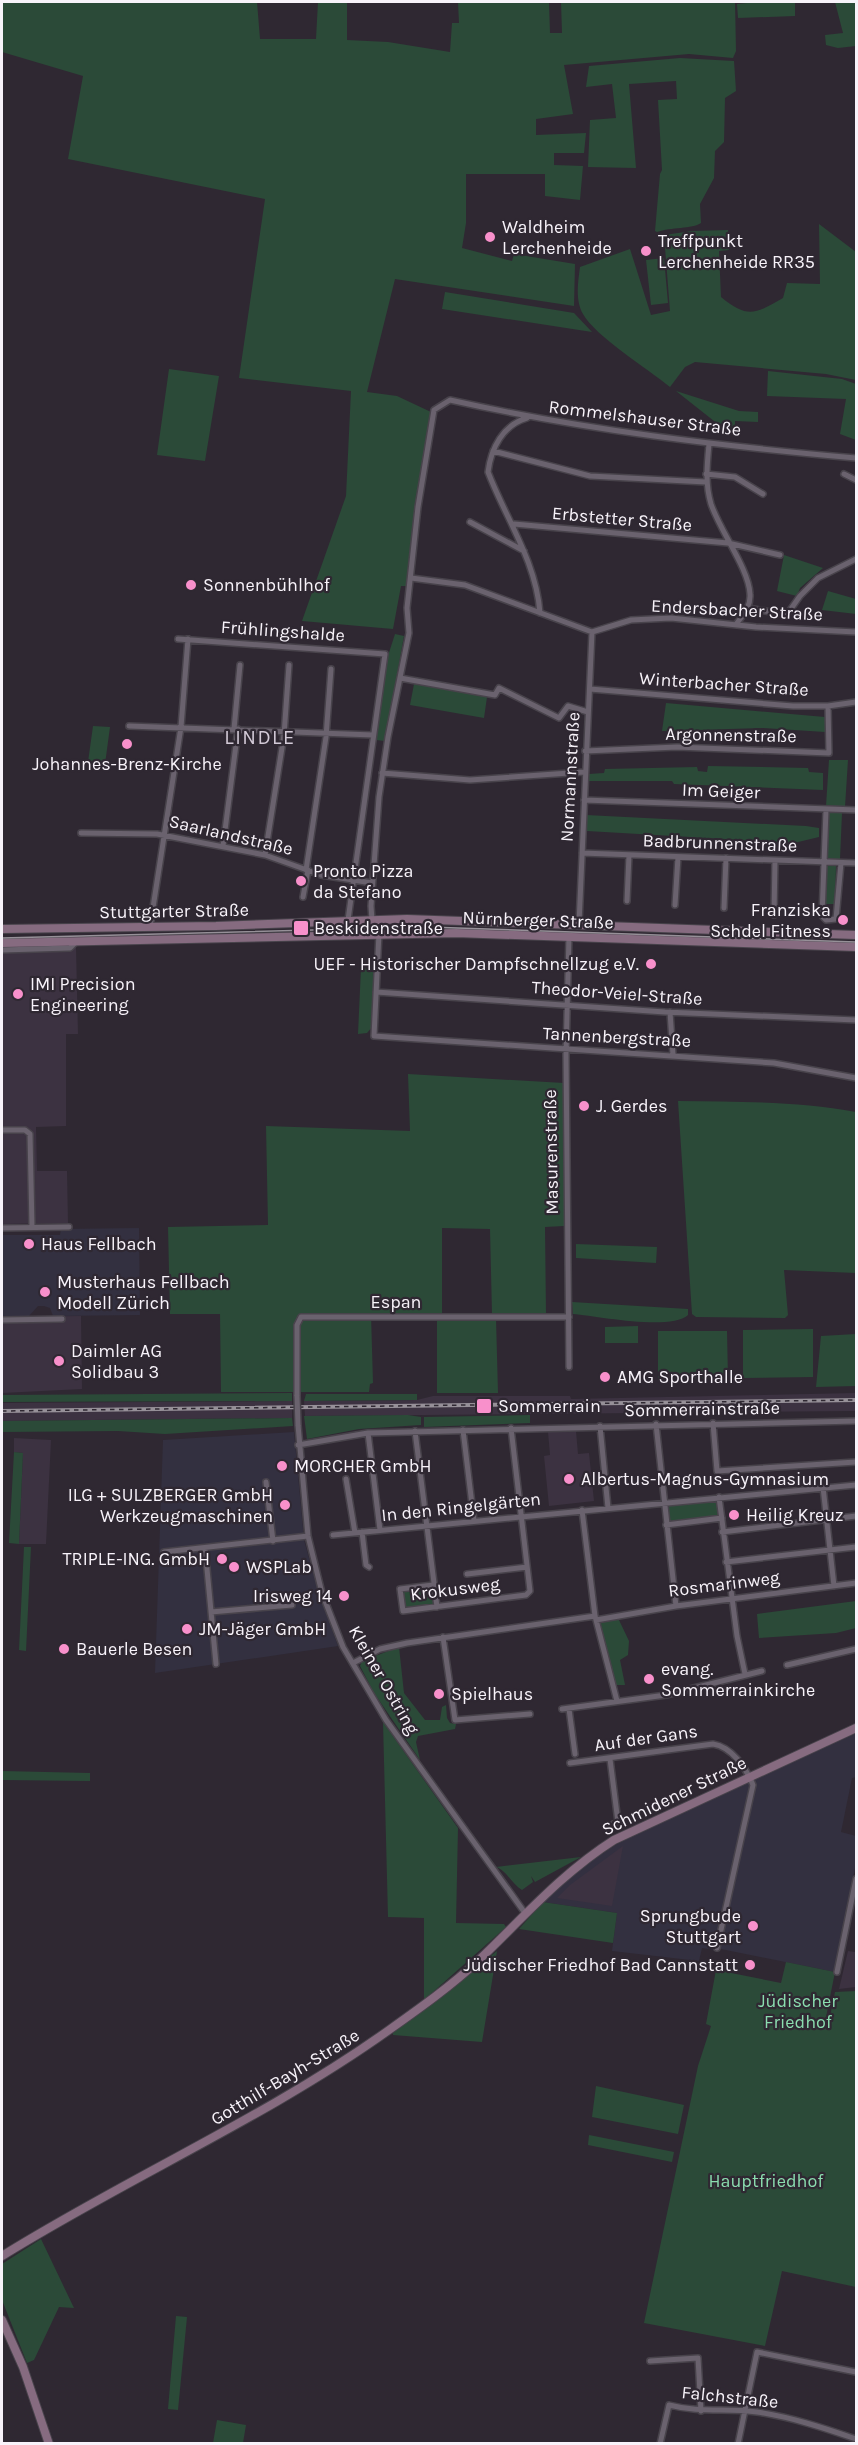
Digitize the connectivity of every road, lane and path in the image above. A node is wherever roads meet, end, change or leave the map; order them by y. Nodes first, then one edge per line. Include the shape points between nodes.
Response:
1 (529, 418) junction
2 (709, 444) junction
3 (493, 451) junction
4 (856, 458) edge
5 (706, 474) junction
6 (844, 474) dead end
7 (856, 480) edge
8 (706, 482) junction
9 (763, 495) dead end
10 (470, 522) dead end
11 (514, 524) junction
12 (728, 543) junction
13 (524, 551) junction
14 (780, 555) dead end
15 (856, 559) edge
16 (411, 578) junction
17 (748, 608) junction
18 (540, 613) junction
19 (737, 623) junction
20 (592, 632) junction
21 (856, 632) edge
22 (178, 639) dead end
23 (188, 639) junction
24 (240, 665) dead end
25 (289, 665) dead end
26 (331, 669) dead end
27 (400, 678) junction
28 (590, 690) junction
29 (856, 702) edge
30 (828, 706) junction
31 (588, 712) junction
32 (129, 726) dead end
33 (181, 727) junction
34 (236, 729) junction
35 (284, 730) junction
36 (327, 733) junction
37 (373, 735) junction
38 (585, 751) junction
39 (584, 772) junction
40 (382, 773) junction
41 (584, 800) junction
42 (826, 810) junction
43 (856, 810) edge
44 (81, 833) dead end
45 (164, 836) junction
46 (223, 846) junction
47 (582, 853) junction
48 (265, 855) junction
49 (629, 855) junction
50 (678, 857) junction
51 (726, 858) junction
52 (775, 860) junction
53 (822, 861) junction
54 (841, 862) junction
55 (856, 863) edge
56 (307, 870) junction
57 (354, 881) junction
58 (372, 883) junction
59 (303, 897) dead end
60 (627, 901) dead end
61 (675, 905) dead end
62 (724, 908) dead end
63 (774, 915) dead end
64 (392, 919) junction
65 (348, 920) junction
66 (372, 920) junction
67 (579, 924) junction
68 (150, 927) junction
69 (2, 929) edge
70 (379, 933) junction
71 (358, 934) junction
72 (856, 934) edge
73 (569, 936) junction
74 (146, 939) joint
75 (77, 941) junction
76 (2, 943) edge
77 (856, 947) edge
78 (2, 950) edge
79 (376, 992) junction
80 (566, 1004) junction
81 (670, 1012) junction
82 (856, 1020) edge
83 (566, 1049) junction
84 (673, 1055) junction
85 (856, 1078) edge
86 (2, 1130) edge
87 (32, 1227) junction
88 (69, 1227) dead end
89 (2, 1228) edge
90 (569, 1317) junction
91 (62, 1319) dead end
92 (2, 1320) edge
93 (569, 1367) dead end
94 (297, 1394) joint
95 (856, 1421) edge
96 (656, 1424) junction
97 (713, 1424) junction
98 (600, 1426) junction
99 (511, 1428) junction
100 (464, 1430) junction
101 (415, 1431) junction
102 (368, 1433) junction
103 (298, 1445) junction
104 (856, 1462) edge
105 (346, 1479) dead end
106 (266, 1482) dead end
107 (856, 1485) edge
108 (823, 1487) junction
109 (718, 1497) junction
110 (664, 1503) junction
111 (608, 1508) junction
112 (582, 1510) junction
113 (520, 1516) junction
114 (856, 1516) edge
115 (722, 1518) junction
116 (827, 1519) junction
117 (474, 1521) junction
118 (666, 1525) junction
119 (425, 1526) junction
120 (380, 1530) junction
121 (362, 1532) junction
122 (722, 1532) junction
123 (355, 1533) junction
124 (333, 1535) dead end
125 (308, 1536) junction
126 (273, 1541) junction
127 (856, 1547) edge
128 (205, 1548) junction
129 (831, 1551) junction
130 (164, 1552) dead end
131 (726, 1562) junction
132 (369, 1567) dead end
133 (527, 1567) junction
134 (467, 1574) dead end
135 (856, 1583) edge
136 (433, 1586) junction
137 (834, 1586) junction
138 (731, 1598) junction
139 (292, 1605) dead end
140 (676, 1606) junction
141 (437, 1607) junction
142 (211, 1612) junction
143 (596, 1618) junction
144 (443, 1637) junction
145 (856, 1649) edge
146 (353, 1663) junction
147 (216, 1664) dead end
148 (787, 1665) dead end
149 (762, 1671) dead end
150 (745, 1674) junction
151 (617, 1701) junction
152 (530, 1714) dead end
153 (856, 1728) edge
154 (575, 1754) dead end
155 (610, 1759) junction
156 (570, 1763) dead end
157 (761, 1770) junction
158 (748, 1776) junction
159 (753, 1785) junction
160 (607, 1827) dead end
161 (856, 1879) edge
162 (855, 1896) edge
163 (525, 1913) junction
164 (717, 1948) dead end
165 (471, 1967) joint
166 (837, 1972) dead end
167 (2, 2256) edge
168 (2, 2320) edge
169 (650, 2361) dead end
170 (856, 2372) edge
171 (701, 2411) junction
172 (744, 2412) junction
173 (856, 2439) edge
174 (49, 2444) edge
175 (660, 2444) edge
176 (738, 2444) edge

1 - 2 street, Rommelshauser Straße
1 - 3 street via 515,422 497,440
1 - 16 street, Rommelshauser Straße via 450,400 435,410 418,507
2 - 4 street, Rommelshauser Straße
2 - 5 street
3 - 8 street via 590,476
3 - 11 street via 488,472
5 - 8 street
5 - 9 street via 735,477
6 - 7 street
8 - 12 street
10 - 13 street
11 - 12 street, Erbstetter Straße
11 - 13 street
12 - 14 street, Erbstetter Straße
12 - 17 street via 747,581
13 - 18 street via 538,590
15 - 17 street via 818,578 789,613
16 - 18 street via 465,585
16 - 27 street via 409,633
17 - 19 street
18 - 20 street
19 - 20 street, Endersbacher Straße via 650,618
19 - 21 street, Endersbacher Straße
20 - 28 street, Normannstraße
22 - 23 street, Frühlingshalde
23 - 33 street
23 - 37 street, Frühlingshalde via 385,654
24 - 34 street
25 - 35 street
26 - 36 street
27 - 31 street via 495,695 499,688 559,718 568,706
27 - 40 street
28 - 30 street, Winterbacher Straße
28 - 31 street, Normannstraße
29 - 30 street, Winterbacher Straße
30 - 38 street, Argonnenstraße via 830,753 677,747
31 - 38 street, Normannstraße
32 - 33 street
33 - 34 street
33 - 45 street
34 - 35 street
34 - 46 street
35 - 36 street
35 - 48 street
36 - 37 street
36 - 56 street
37 - 57 street
38 - 39 street, Normannstraße
39 - 40 street via 470,780
39 - 41 street, Normannstraße
40 - 58 street
41 - 42 street, Im Geiger
41 - 47 street, Normannstraße
42 - 43 street, Im Geiger
42 - 53 street
44 - 45 street, Saarlandstraße
45 - 46 street, Saarlandstraße
45 - 68 street
46 - 48 street, Saarlandstraße
47 - 49 street, Badbrunnenstraße
47 - 67 street, Normannstraße
48 - 56 street, Saarlandstraße
49 - 50 street, Badbrunnenstraße
49 - 60 street
50 - 51 street, Badbrunnenstraße
50 - 61 street
51 - 52 street, Badbrunnenstraße
51 - 62 street
52 - 53 street, Badbrunnenstraße
52 - 63 street
53 - 54 street, Badbrunnenstraße
53 - 54 street via 822,916 831,921 839,910
54 - 55 street, Badbrunnenstraße
56 - 57 street, Saarlandstraße
56 - 59 street
57 - 58 street, Saarlandstraße
57 - 65 street
58 - 66 street
64 - 66 main road, Nürnberger Straße
64 - 67 main road, Nürnberger Straße
64 - 70 main road via 381,925
65 - 66 main road, Nürnberger Straße
65 - 68 main road, Stuttgarter Straße
66 - 70 street
66 - 71 main road via 369,928
67 - 72 main road, Nürnberger Straße
68 - 69 main road, Stuttgarter Straße
70 - 71 main road, Nürnberger Straße
70 - 73 main road, Nürnberger Straße
70 - 79 street
71 - 74 main road, Nürnberger Straße
73 - 77 main road, Nürnberger Straße
73 - 80 street, Masurenstraße
74 - 75 main road, Stuttgarter Straße
75 - 76 main road, Stuttgarter Straße
75 - 78 street, Stuttgarter Straße via 70,948
79 - 80 street, Theodor-Veiel-Straße
79 - 83 street, Tannenbergstraße via 374,1036
80 - 81 street, Theodor-Veiel-Straße
80 - 83 street, Masurenstraße
81 - 82 street, Theodor-Veiel-Straße
81 - 84 street
83 - 84 street, Tannenbergstraße
83 - 90 street, Masurenstraße
84 - 85 street, Tannenbergstraße via 774,1062
86 - 87 street via 26,1130 30,1134
87 - 88 street
87 - 89 street
90 - 93 street, Masurenstraße
90 - 94 street, Espan via 301,1317 297,1325
91 - 92 street
94 - 103 street, Kleiner Ostring, bridge
95 - 97 street, Sommerrainstraße
96 - 97 street, Sommerrainstraße
96 - 98 street, Sommerrainstraße
96 - 110 street
97 - 104 street via 717,1471
98 - 99 street, Sommerrainstraße
98 - 111 street
99 - 100 street, Sommerrainstraße
99 - 113 street
100 - 101 street, Sommerrainstraße
100 - 117 street
101 - 102 street, Sommerrainstraße
101 - 119 street
102 - 103 street, Sommerrainstraße
102 - 120 street
103 - 125 street, Kleiner Ostring
105 - 123 street
106 - 126 street
107 - 108 street, In den Ringelgärten
108 - 109 street, In den Ringelgärten
108 - 116 street
109 - 110 street, In den Ringelgärten
109 - 115 street
110 - 111 street, In den Ringelgärten
110 - 118 street
111 - 112 street, In den Ringelgärten
112 - 113 street, In den Ringelgärten
112 - 143 street
113 - 117 street, In den Ringelgärten
113 - 133 street
114 - 116 street
115 - 118 street
115 - 122 street
116 - 122 street
116 - 129 street
117 - 119 street, In den Ringelgärten
118 - 140 street
119 - 120 street, In den Ringelgärten
119 - 136 street
120 - 121 street, In den Ringelgärten
121 - 123 street, In den Ringelgärten
121 - 132 street
122 - 131 street
123 - 124 street, In den Ringelgärten
125 - 126 street
125 - 146 street, Kleiner Ostring via 322,1593
126 - 128 street
127 - 129 street
128 - 130 street
128 - 142 street
129 - 131 street
129 - 137 street
131 - 138 street
133 - 134 street
133 - 141 street, Krokusweg via 530,1591 526,1595
135 - 137 street, Rosmarinweg
136 - 141 street
136 - 141 street, Krokusweg via 400,1589 403,1611
137 - 138 street, Rosmarinweg
138 - 140 street, Rosmarinweg
138 - 150 street
139 - 142 street
140 - 143 street, Rosmarinweg
142 - 147 street
143 - 144 street, Rosmarinweg
143 - 151 street
144 - 146 street, Rosmarinweg via 387,1647
144 - 152 street via 455,1720
145 - 148 street
146 - 163 street, Kleiner Ostring via 386,1720
149 - 150 street
150 - 151 street via 666,1695
151 - 154 street via 565,1709
153 - 157 main road, Schmidener Straße
155 - 156 street, Auf der Gans
155 - 158 street, Auf der Gans via 713,1744 728,1749
155 - 160 street via 618,1822
157 - 158 main road, Schmidener Straße
157 - 159 street
158 - 159 street, Auf der Gans
158 - 163 main road, Schmidener Straße via 614,1840 576,1867
159 - 164 street
161 - 162 street
162 - 166 street
163 - 165 main road, Schmidener Straße
165 - 167 main road, Gotthilf-Bayh-Straße via 426,2004 323,2076
168 - 174 main road via 30,2384
169 - 171 street via 698,2358
170 - 172 street via 757,2352
171 - 172 street, Falchstraße
171 - 175 street, Falchstraße via 669,2405
172 - 173 street, Falchstraße via 795,2420
172 - 176 street

